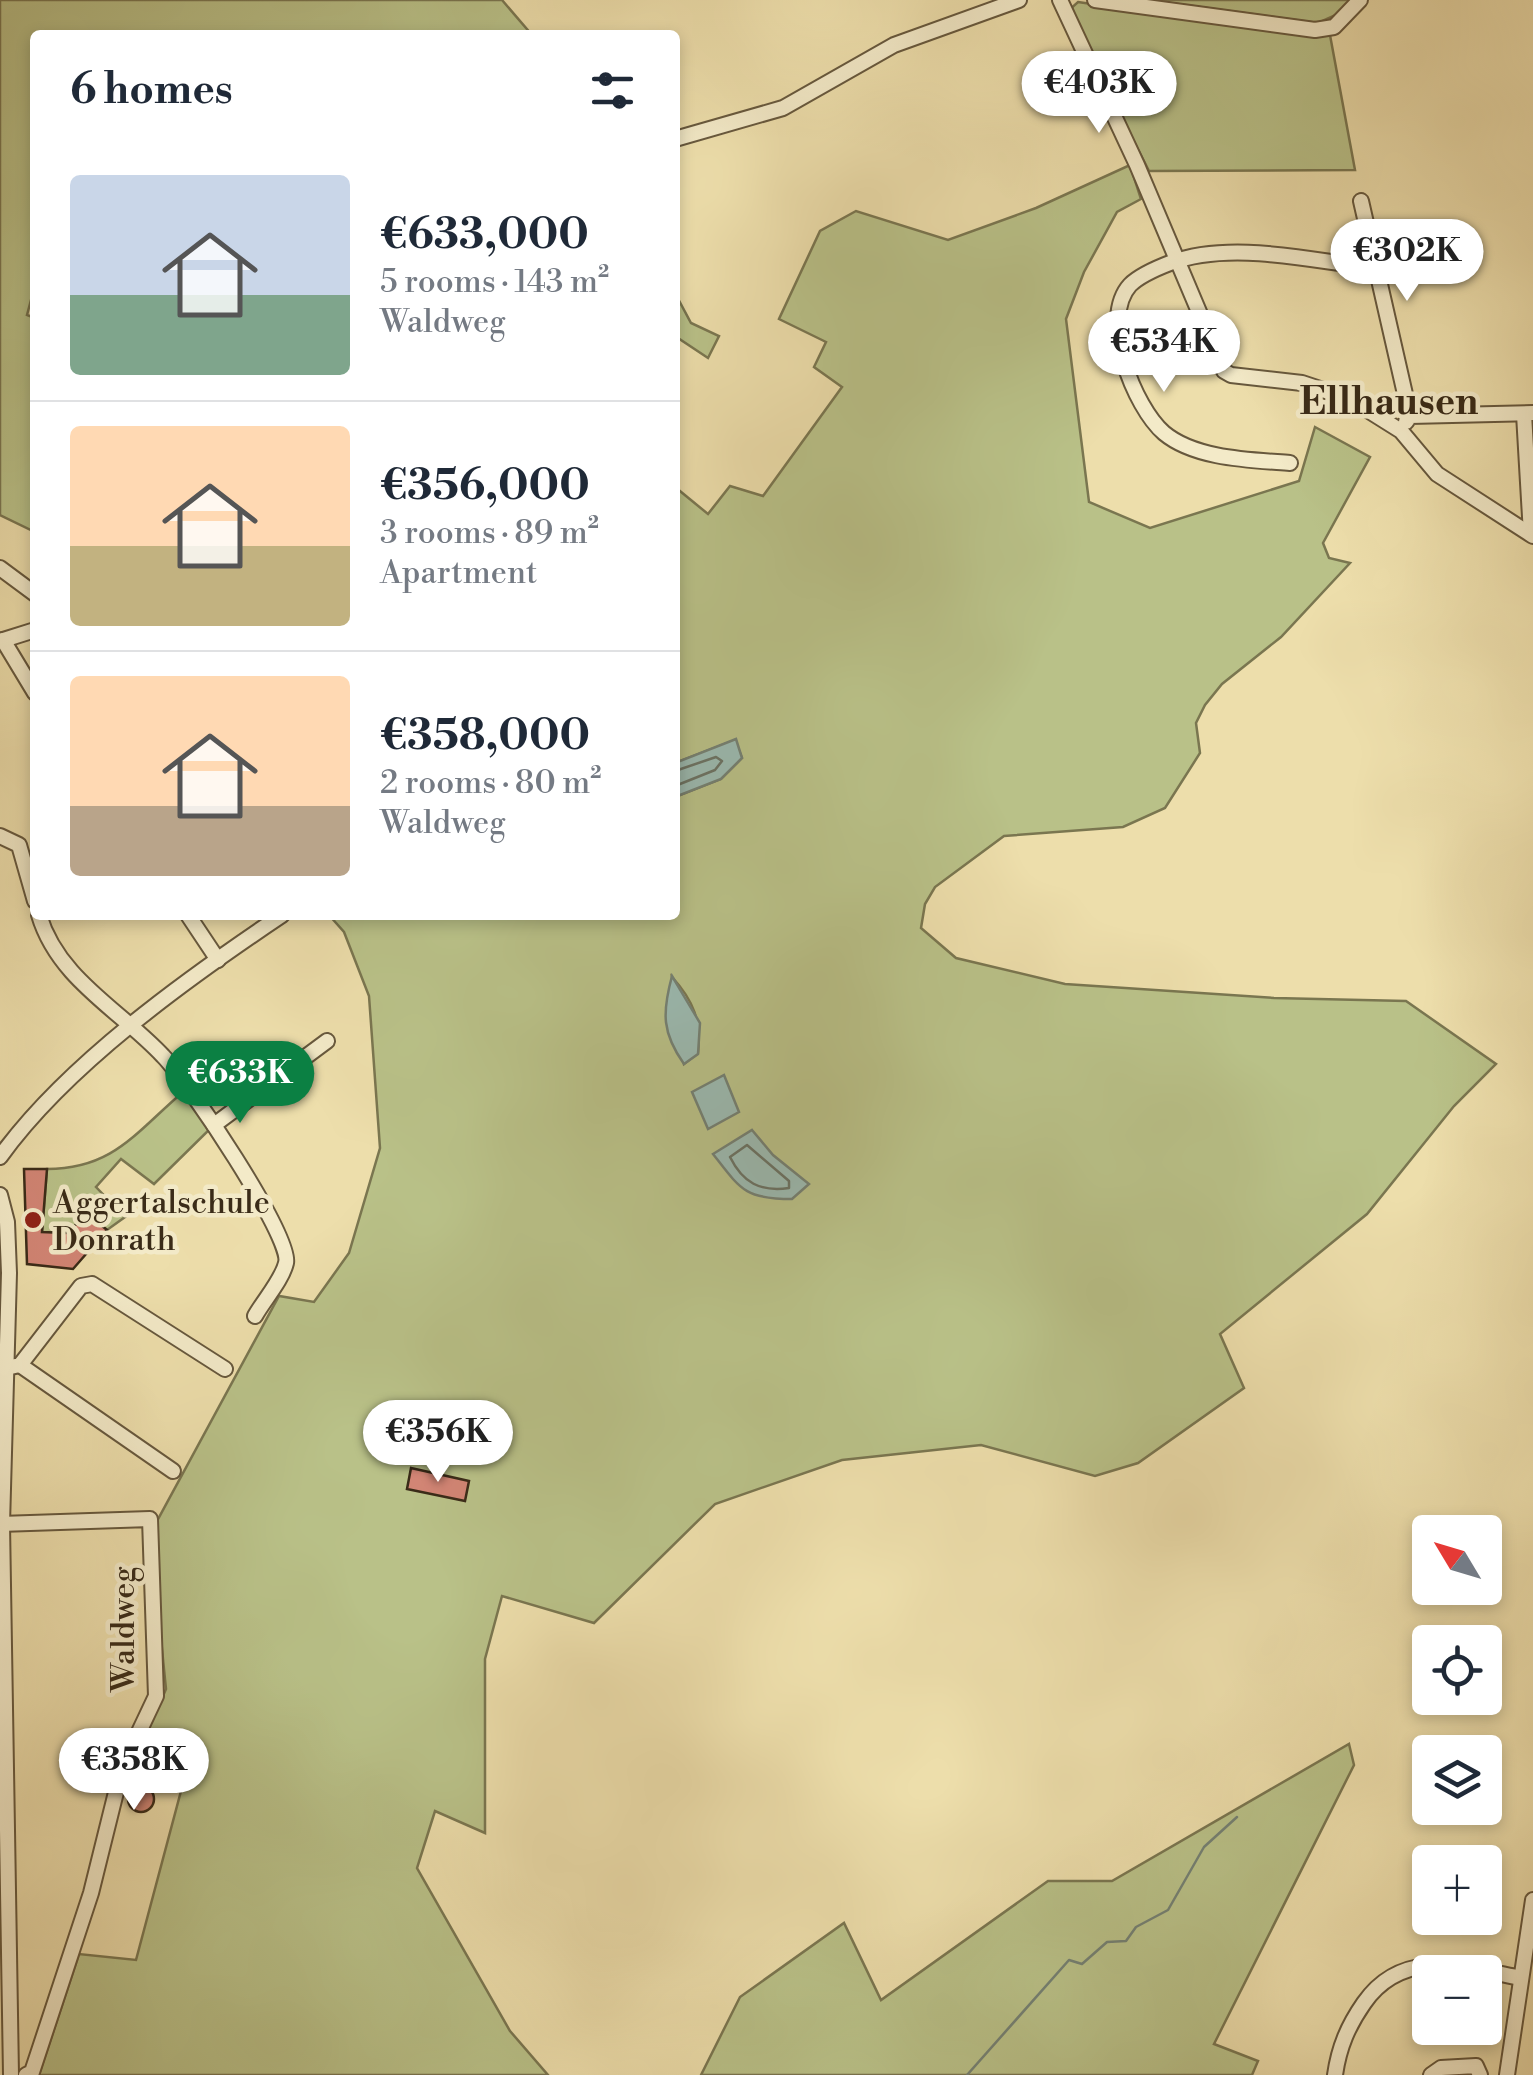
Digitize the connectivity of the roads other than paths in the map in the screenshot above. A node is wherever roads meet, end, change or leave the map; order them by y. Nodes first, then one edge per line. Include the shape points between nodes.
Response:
1 (1019, 0) edge
2 (1060, 0) edge
3 (1095, 0) edge
4 (1360, 0) edge
5 (680, 138) edge
6 (1361, 201) dead end
7 (1174, 261) junction
8 (1376, 268) junction
9 (1529, 414) edge
10 (1410, 416) junction
11 (1400, 431) junction
12 (1290, 463) dead end
13 (1532, 535) edge
14 (0, 568) edge
15 (30, 590) edge
16 (30, 632) edge
17 (1, 641) edge
18 (30, 684) edge
19 (0, 836) edge
20 (30, 884) edge
21 (41, 920) edge
22 (191, 920) edge
23 (272, 920) edge
24 (218, 960) junction
25 (129, 1026) junction
26 (327, 1041) dead end
27 (214, 1124) junction
28 (0, 1157) edge
29 (0, 1196) edge
30 (255, 1316) dead end
31 (13, 1366) junction
32 (224, 1369) dead end
33 (3, 1392) edge
34 (173, 1471) dead end
35 (1, 1524) edge
36 (1533, 1900) edge
37 (1521, 1978) junction
38 (11, 2075) edge
39 (26, 2075) edge
40 (1335, 2075) edge
41 (1432, 2075) edge
42 (1480, 2075) edge
43 (1507, 2075) edge

1 - 5 street via 894,45 782,108
2 - 7 street via 1138,164
3 - 4 street via 1315,30 1334,28
6 - 8 street
7 - 8 street via 1211,252
7 - 11 street via 1224,371 1326,390
7 - 12 street via 1131,284 1123,296 1118,328 1129,379 1165,434 1209,452
8 - 10 street
9 - 10 street
9 - 13 street
10 - 11 street
11 - 13 street via 1437,474
14 - 15 street
16 - 17 street
17 - 18 street
19 - 20 street via 19,845
21 - 25 street via 81,984
22 - 24 street
23 - 24 street
24 - 25 street
25 - 27 street via 189,1084
25 - 28 street via 20,1128
26 - 27 street
27 - 30 street via 286,1248 287,1262
29 - 31 street
31 - 32 street via 81,1286 92,1284
31 - 33 street
31 - 34 street
33 - 35 street
35 - 38 street
35 - 39 street, Waldweg via 150,1518 156,1696 122,1768 90,1894
36 - 37 street
37 - 40 street via 1432,1964 1391,1975 1352,2021
37 - 43 street
41 - 42 street via 1464,2066 1476,2066

